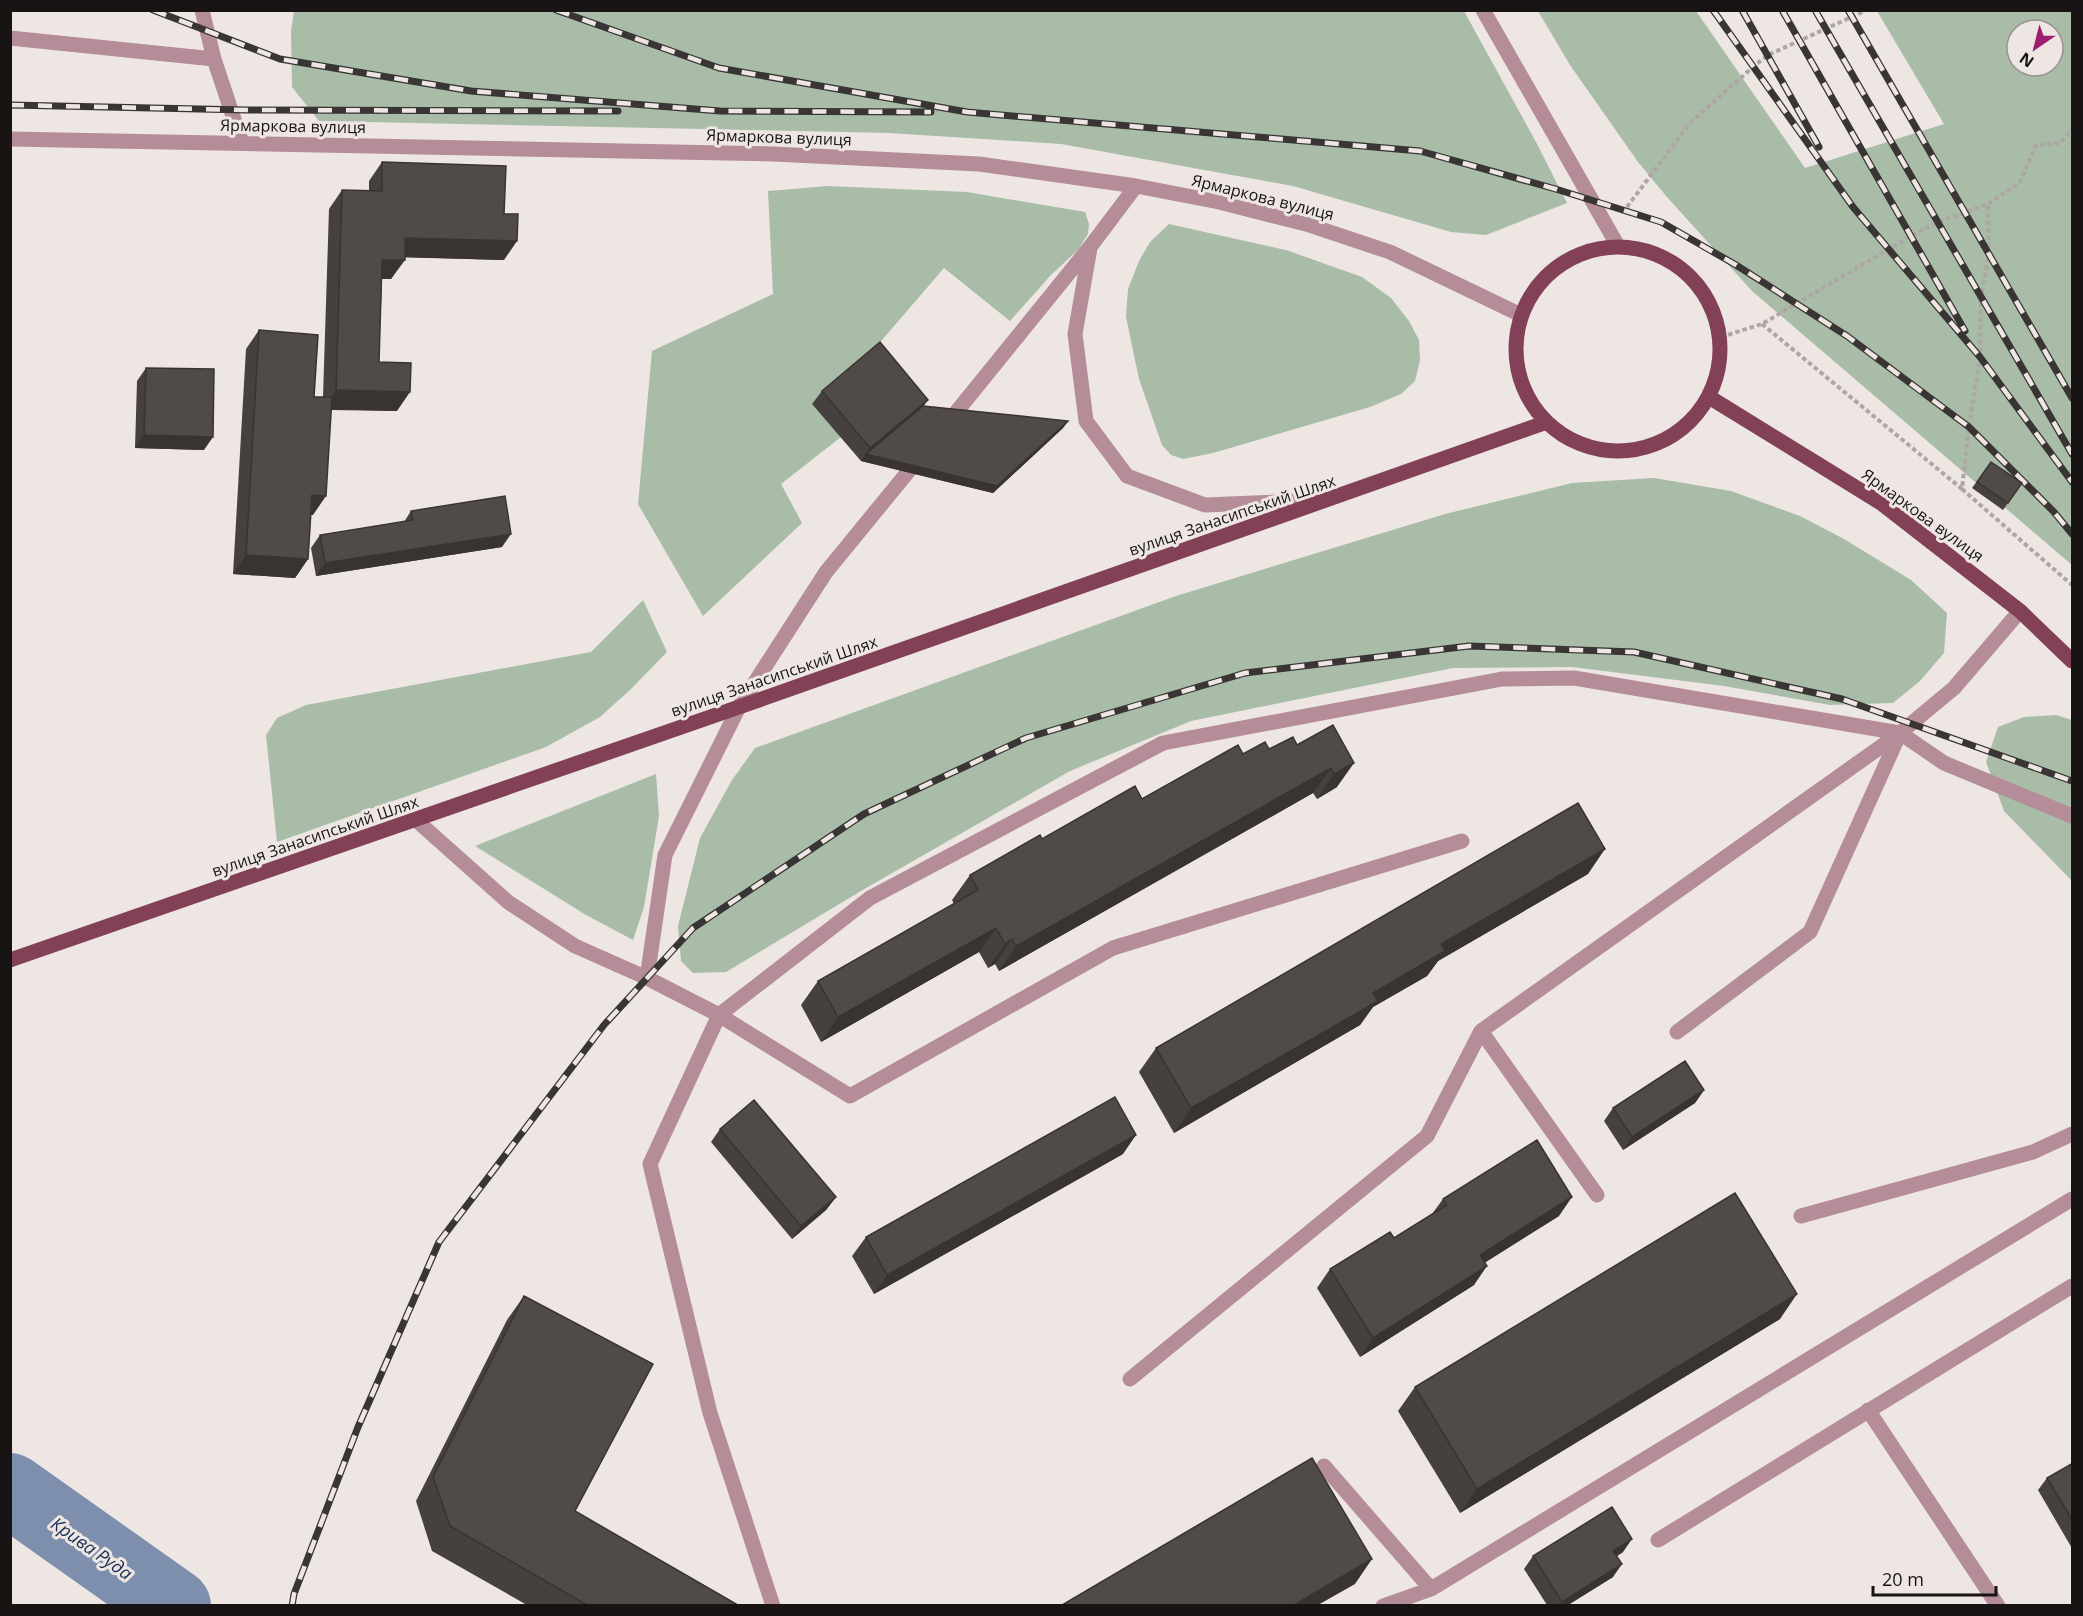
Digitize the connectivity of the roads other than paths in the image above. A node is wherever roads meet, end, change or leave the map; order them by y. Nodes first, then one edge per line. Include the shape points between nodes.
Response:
1 (201, 10) edge
2 (1483, 10) edge
3 (10, 38) edge
4 (214, 59) junction
5 (10, 139) edge
6 (242, 143) junction
7 (1136, 186) junction
8 (1615, 239) junction
9 (1090, 247) junction
10 (1521, 315) junction
11 (1709, 397) junction
12 (1547, 422) junction
13 (1328, 500) junction
14 (2020, 611) junction
15 (2073, 661) edge
16 (739, 707) junction
17 (1900, 733) junction
18 (2073, 816) edge
19 (416, 820) junction
20 (1462, 841) dead end
21 (10, 960) edge
22 (647, 978) junction
23 (719, 1015) junction
24 (1481, 1031) junction
25 (1677, 1032) dead end
26 (2073, 1134) edge
27 (1598, 1195) dead end
28 (2073, 1199) edge
29 (1801, 1216) dead end
30 (2073, 1286) edge
31 (1130, 1379) dead end
32 (1868, 1410) junction
33 (1324, 1466) dead end
34 (1658, 1540) dead end
35 (1431, 1589) junction
36 (773, 1605) edge
37 (1383, 1605) edge
38 (1998, 1605) edge

1 - 4 street
2 - 8 street
3 - 4 street
4 - 6 street
5 - 6 street, Ярмаркова вулиця
6 - 7 street, Ярмаркова вулиця via 773,154 979,164
7 - 9 street
7 - 10 street, Ярмаркова вулиця via 1306,224 1390,252
8 - 10 main road via 1570,258 1549,273
8 - 11 main road via 1667,258 1688,273 1704,292 1715,313 1720,337 1721,361
9 - 13 street via 1075,334 1086,421 1127,476 1205,505
9 - 16 street via 826,572
10 - 12 main road via 1516,339 1517,365 1524,389
11 - 12 main road via 1687,425 1668,439 1621,452 1573,441
11 - 14 main road, Ярмаркова вулиця via 1881,503
12 - 13 main road, вулиця Занасипський Шлях
13 - 16 main road, вулиця Занасипський Шлях
14 - 15 main road, Ярмаркова вулиця
14 - 17 street via 1954,688
16 - 19 main road, вулиця Занасипський Шлях
16 - 22 street via 665,855
17 - 18 street via 1944,763
17 - 23 street via 1574,678 1502,679 1163,743 870,898
17 - 24 street
17 - 25 street via 1810,932
19 - 21 main road, вулиця Занасипський Шлях
19 - 22 street via 508,902 574,946
20 - 23 street via 1113,948 850,1096
22 - 23 street
23 - 36 street via 650,1164 710,1413
24 - 27 street
24 - 31 street via 1427,1136
26 - 29 street via 2032,1152
28 - 35 street
30 - 32 street
32 - 34 street
32 - 38 street
33 - 35 street
35 - 37 street

